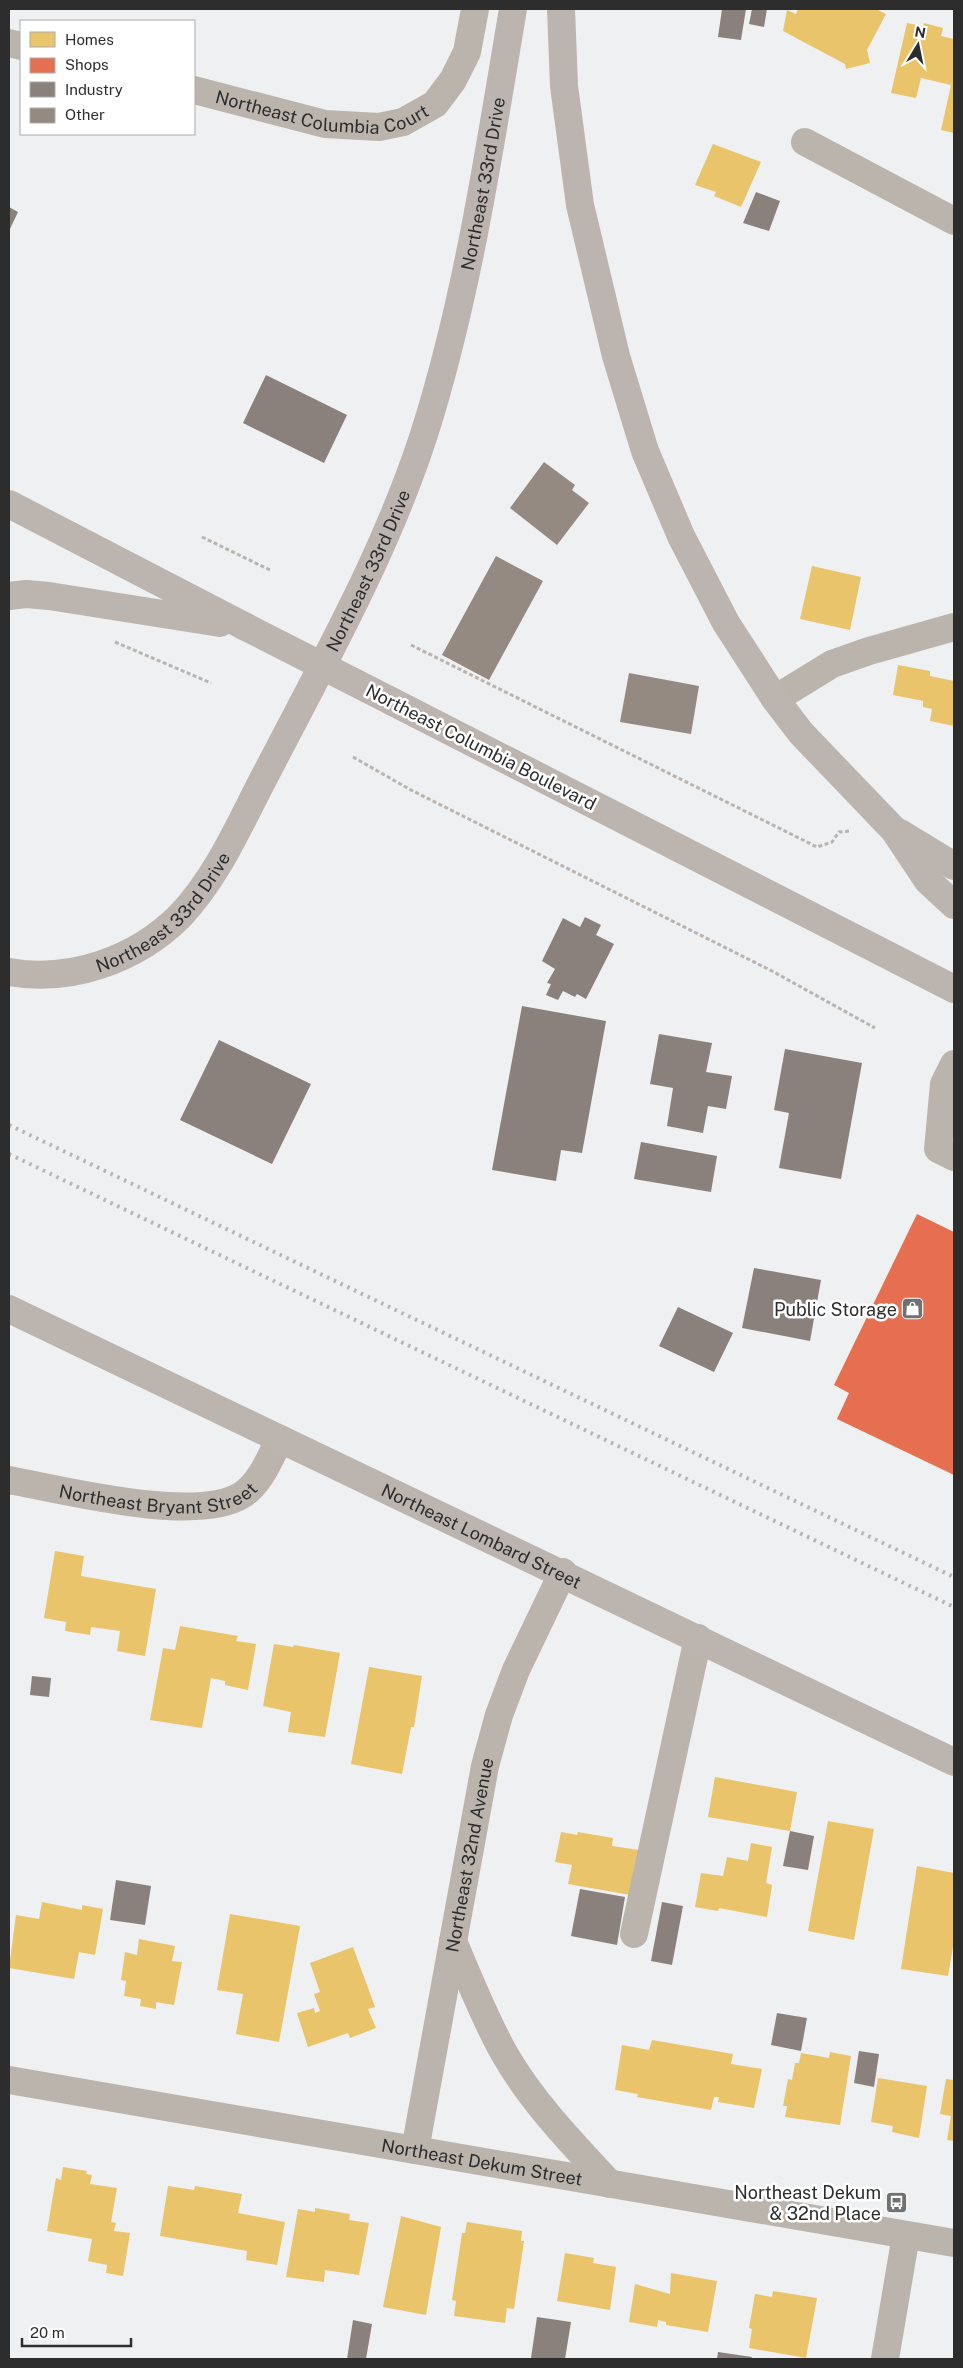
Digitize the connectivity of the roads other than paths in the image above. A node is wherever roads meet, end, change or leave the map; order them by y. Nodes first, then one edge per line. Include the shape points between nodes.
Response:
1 (475, 9) edge
2 (513, 9) edge
3 (561, 9) edge
4 (195, 90) edge
5 (805, 142) dead end
6 (954, 221) edge
7 (9, 504) edge
8 (9, 596) edge
9 (244, 626) junction
10 (954, 627) edge
11 (775, 698) junction
12 (894, 830) junction
13 (954, 866) edge
14 (954, 905) edge
15 (9, 972) edge
16 (954, 989) edge
17 (954, 1064) edge
18 (954, 1157) edge
19 (9, 1309) edge
20 (280, 1438) junction
21 (9, 1480) edge
22 (562, 1572) junction
23 (698, 1638) junction
24 (954, 1762) edge
25 (634, 1934) dead end
26 (454, 1941) junction
27 (9, 2080) edge
28 (415, 2150) junction
29 (610, 2184) junction
30 (906, 2235) junction
31 (954, 2243) edge
32 (885, 2359) edge

1 - 4 street, Northeast Columbia Court via 467,52 453,80 435,104 402,122 379,127 325,124
2 - 15 main road, Northeast 33rd Drive via 458,315 430,418 381,544 227,848 180,915 146,944 104,964 80,971 51,975
3 - 11 main road via 564,86 580,205 616,356 645,452 680,536 726,624
5 - 6 street
7 - 9 main road, Northeast Columbia Boulevard
8 - 9 main road via 48,596
9 - 16 main road, Northeast Columbia Boulevard, bridge
10 - 11 street via 832,664
11 - 12 main road via 802,733
12 - 13 main road
12 - 14 main road via 928,882
17 - 18 street via 944,1084 938,1149
19 - 20 main road, Northeast Lombard Street
20 - 21 street, Northeast Bryant Street via 259,1478 242,1495 213,1505 166,1508
20 - 22 main road, Northeast Lombard Street
22 - 23 main road, Northeast Lombard Street
22 - 26 street, Northeast 32nd Avenue via 516,1670 485,1766
23 - 24 main road, Northeast Lombard Street
23 - 25 street
26 - 28 street, Northeast 32nd Avenue
26 - 29 street via 480,2007 505,2054 541,2106
27 - 28 street, Northeast Dekum Street
28 - 29 street, Northeast Dekum Street
29 - 30 street, Northeast Dekum Street
30 - 31 street, Northeast Dekum Street
30 - 32 street

